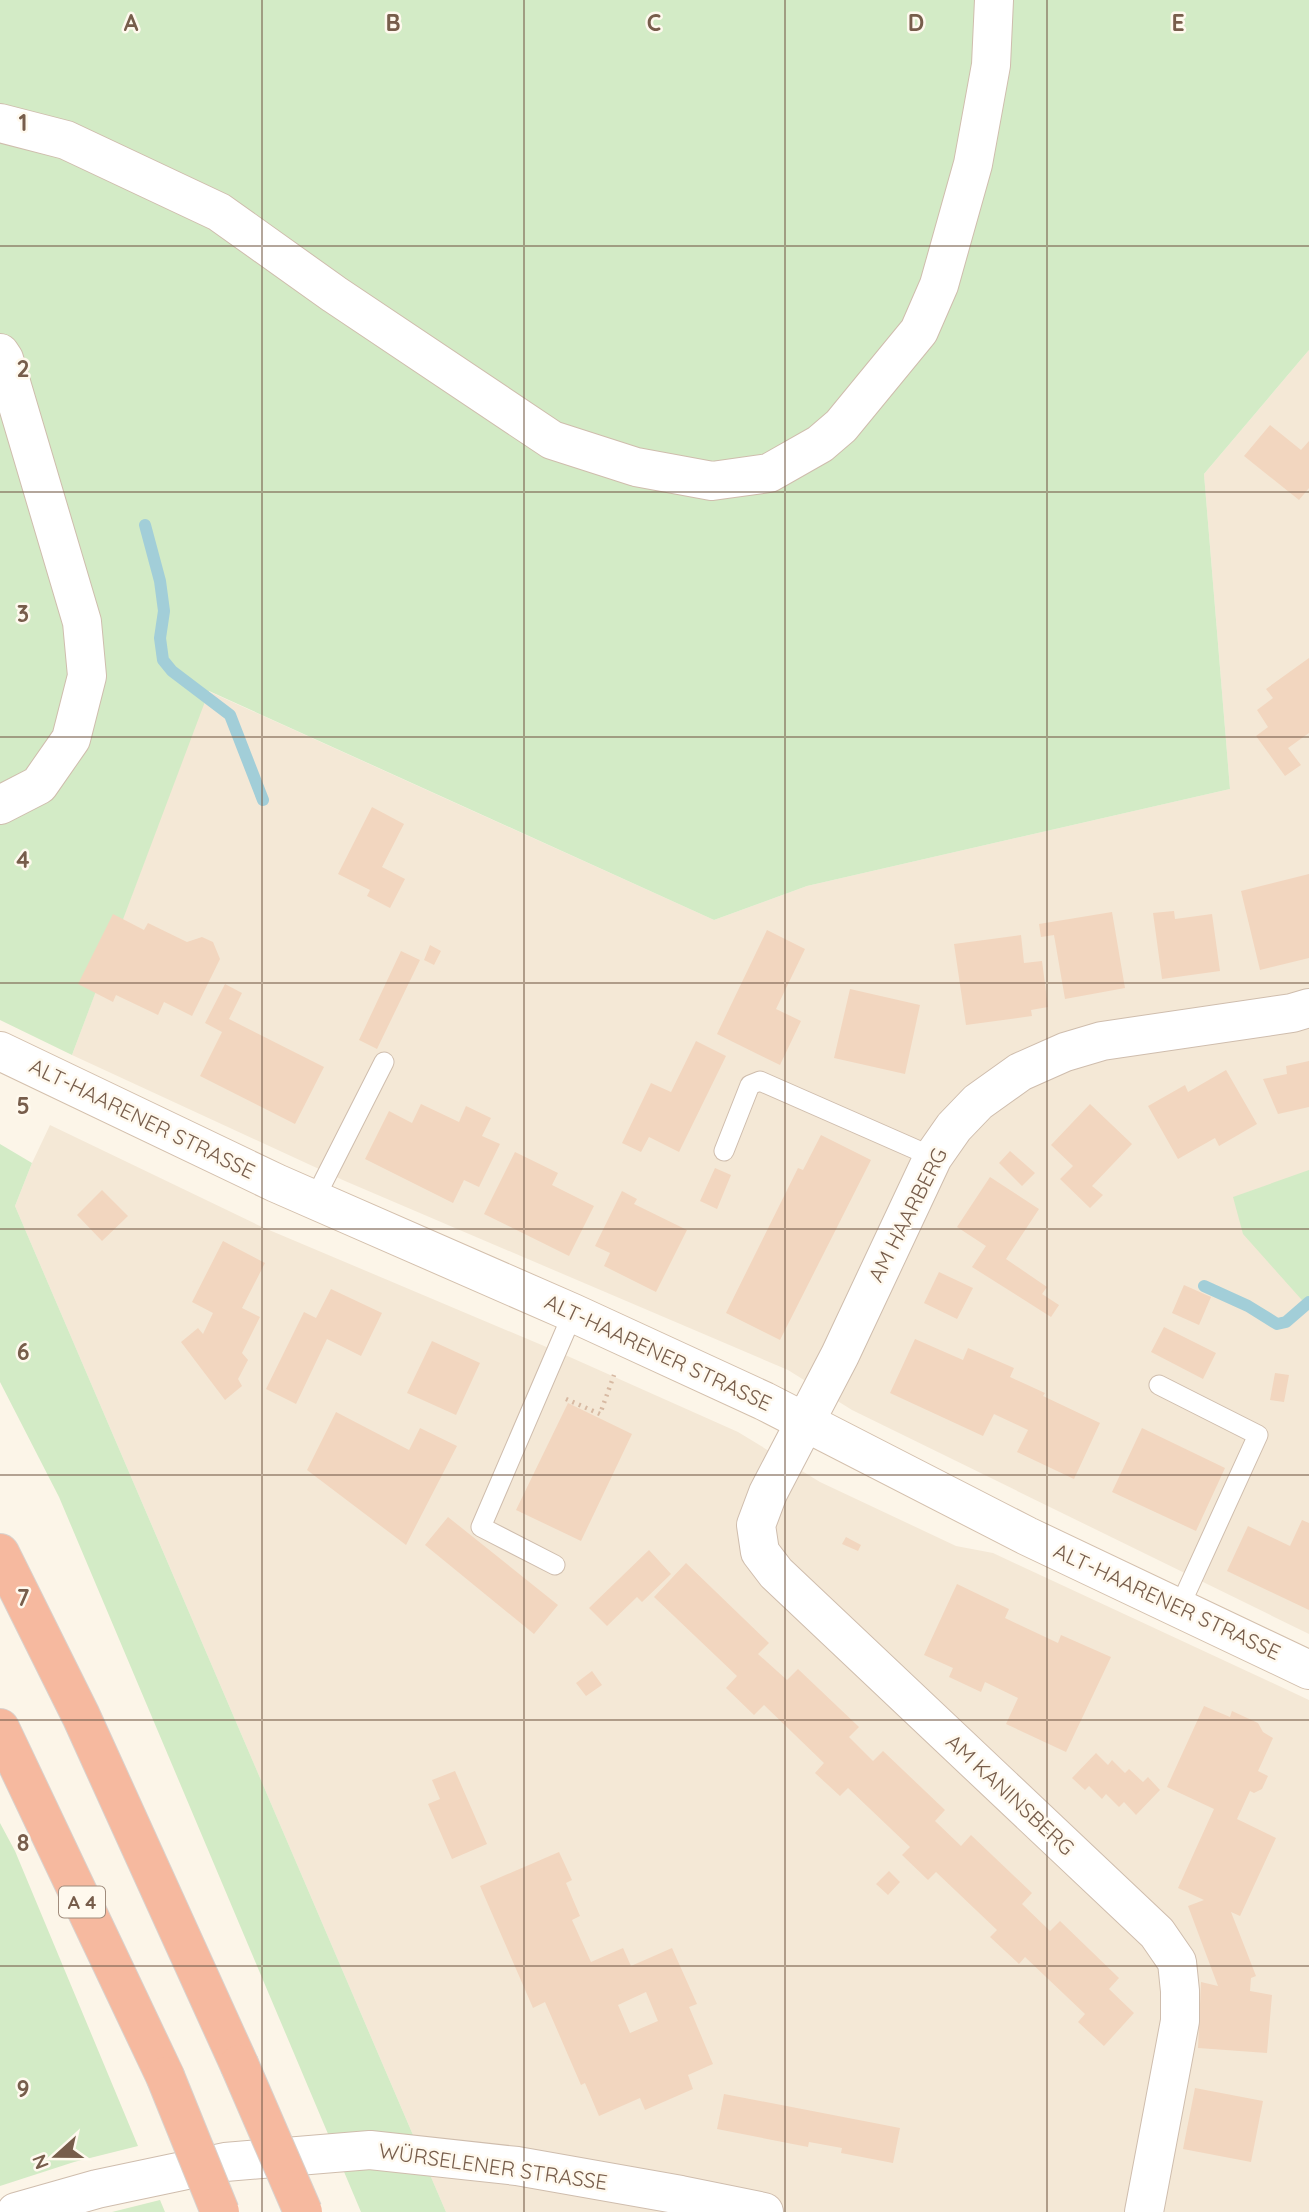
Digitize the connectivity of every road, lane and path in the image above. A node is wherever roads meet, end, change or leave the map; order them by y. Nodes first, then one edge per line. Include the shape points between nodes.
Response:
1 (994, 0) edge
2 (0, 122) edge
3 (0, 353) edge
4 (0, 805) edge
5 (1309, 1008) edge
6 (0, 1051) edge
7 (384, 1062) dead end
8 (724, 1152) dead end
9 (933, 1157) junction
10 (314, 1200) junction
11 (573, 1313) junction
12 (1159, 1385) dead end
13 (608, 1392) dead end
14 (562, 1407) dead end
15 (806, 1422) junction
16 (0, 1553) edge
17 (555, 1565) dead end
18 (1179, 1608) junction
19 (1309, 1670) edge
20 (0, 1728) edge
21 (101, 2200) edge
22 (16, 2212) edge
23 (220, 2212) edge
24 (303, 2212) edge
25 (764, 2212) edge
26 (1144, 2212) edge

1 - 2 street via 991,65 973,164 939,285 919,331 841,426 820,444 769,473 712,481 636,467 552,440 219,212 66,140
3 - 4 street via 82,622 88,676 71,738 38,785
5 - 9 street, AM HAARBERG via 1102,1041 1065,1052 1020,1072 978,1102
6 - 10 street, ALT-HAARENER STRASSE
7 - 10 lane
8 - 9 lane via 750,1085 760,1082
9 - 15 street, AM HAARBERG
10 - 11 street, ALT-HAARENER STRASSE
11 - 15 street, ALT-HAARENER STRASSE
11 - 17 lane via 481,1527
12 - 18 lane via 1258,1435
13 - 14 path via 600,1415 565,1399
15 - 18 street, ALT-HAARENER STRASSE
15 - 26 street, AM KANINSBERG via 756,1525 760,1552 776,1573 1157,1933 1177,1962 1180,2021
16 - 24 highway, bridge via 81,1716
18 - 19 street, ALT-HAARENER STRASSE
20 - 23 highway, A 4, bridge via 164,2076
21 - 22 street, WÜRSELENER STRASSE
21 - 25 street, WÜRSELENER STRASSE via 225,2162 370,2150 517,2166

